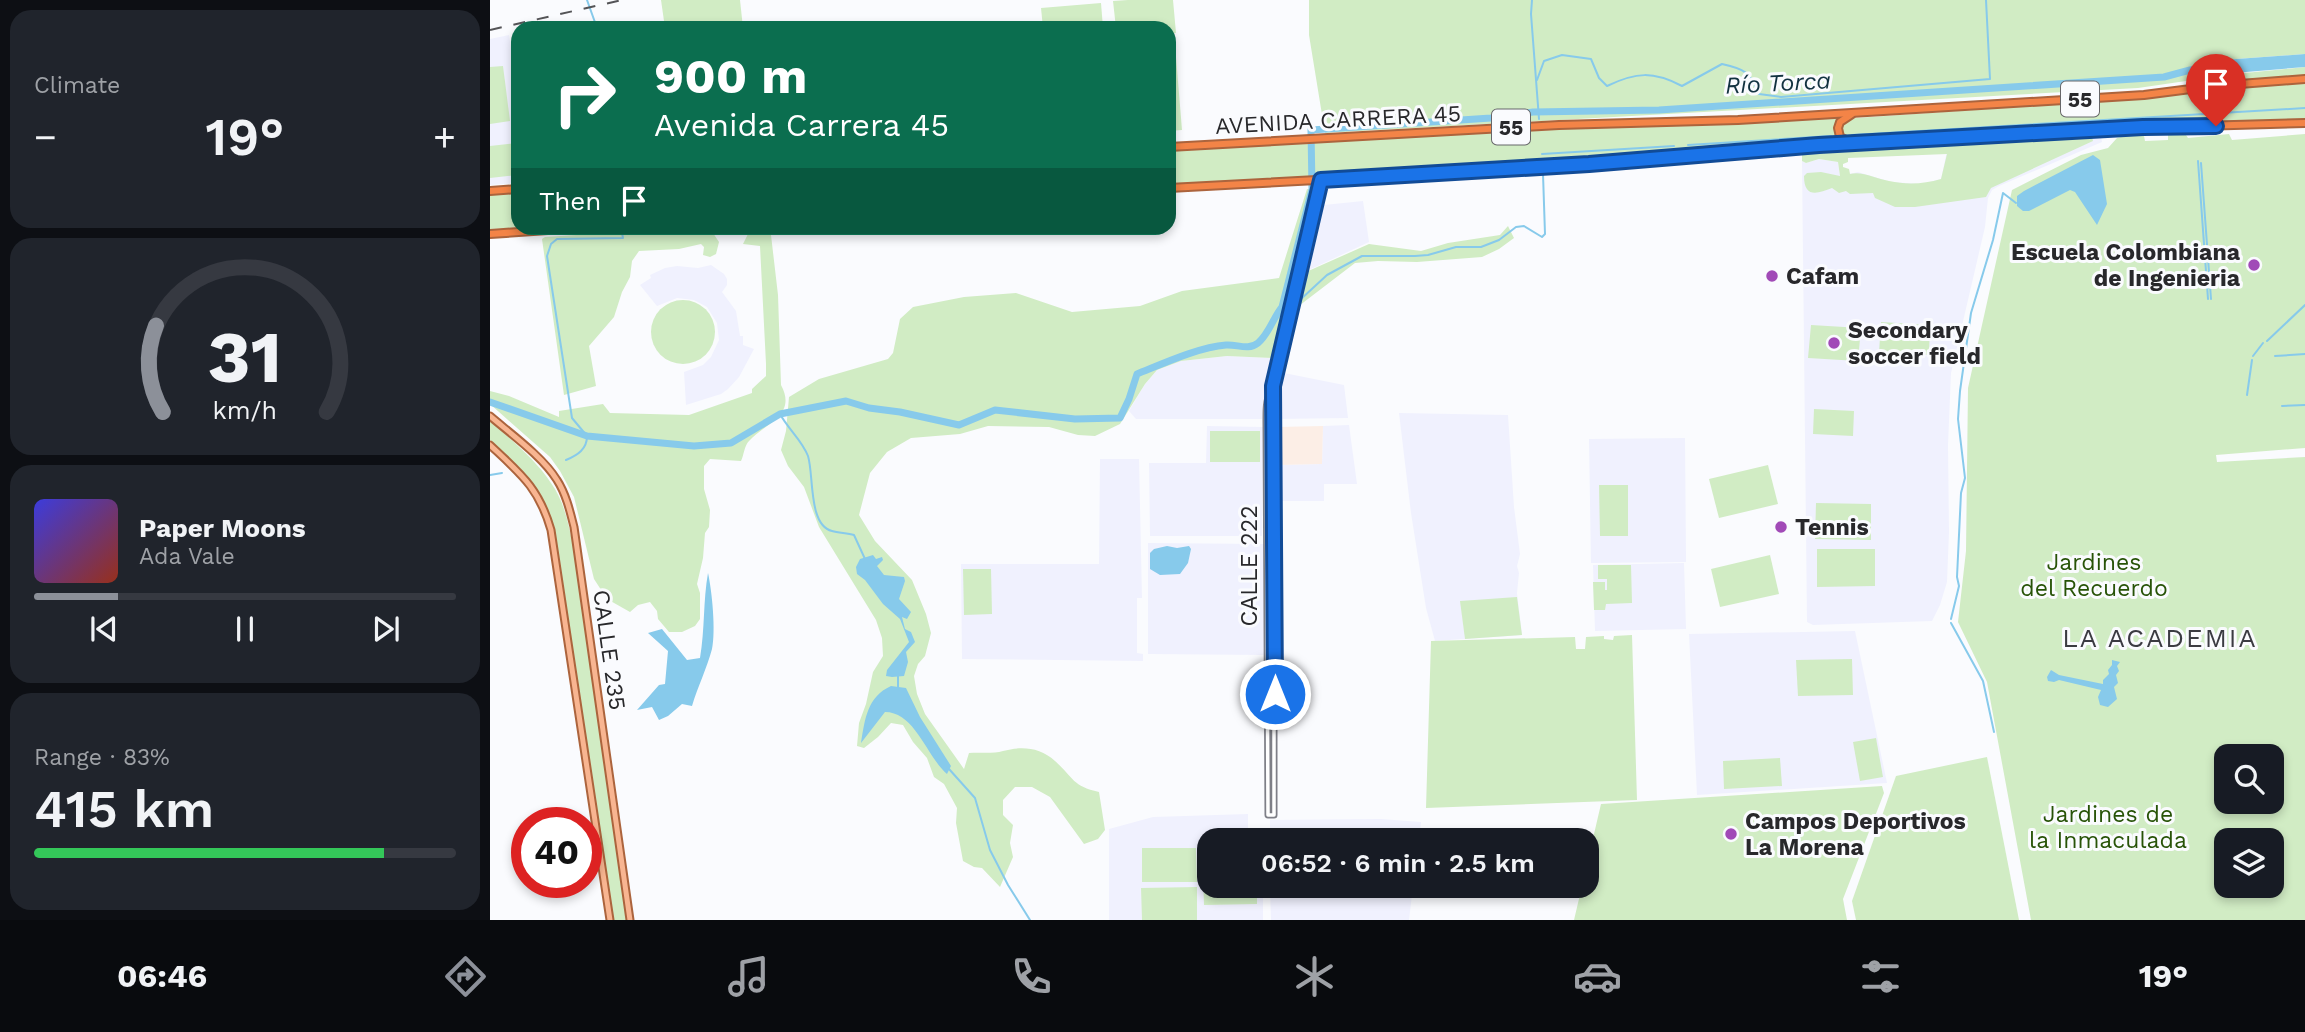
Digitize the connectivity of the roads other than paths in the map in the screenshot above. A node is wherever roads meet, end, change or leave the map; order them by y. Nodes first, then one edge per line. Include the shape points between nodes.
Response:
1 (2305, 79) edge
2 (1854, 113) junction
3 (2305, 122) edge
4 (1856, 144) junction
5 (1176, 147) edge
6 (1321, 180) junction
7 (1176, 188) edge
8 (511, 190) edge
9 (490, 191) edge
10 (511, 233) edge
11 (490, 234) edge
12 (1273, 386) junction
13 (490, 416) edge
14 (492, 447) edge
15 (610, 920) edge
16 (630, 920) edge

1 - 2 highway, AVENIDA CARRERA 45 / 55 via 2144,95
2 - 4 highway via 1840,122 1838,132
2 - 5 highway, AVENIDA CARRERA 45 / 55
3 - 4 highway, 55
4 - 6 highway, 55
6 - 7 highway, 55
6 - 12 street, CALLE 222
8 - 9 highway
10 - 11 highway
12 - 12 street, CALLE 222 via 1266,402 1268,815 1274,815
13 - 16 main road, CALLE 235 via 557,479 568,503
14 - 15 main road, CALLE 235 via 540,498 551,530

